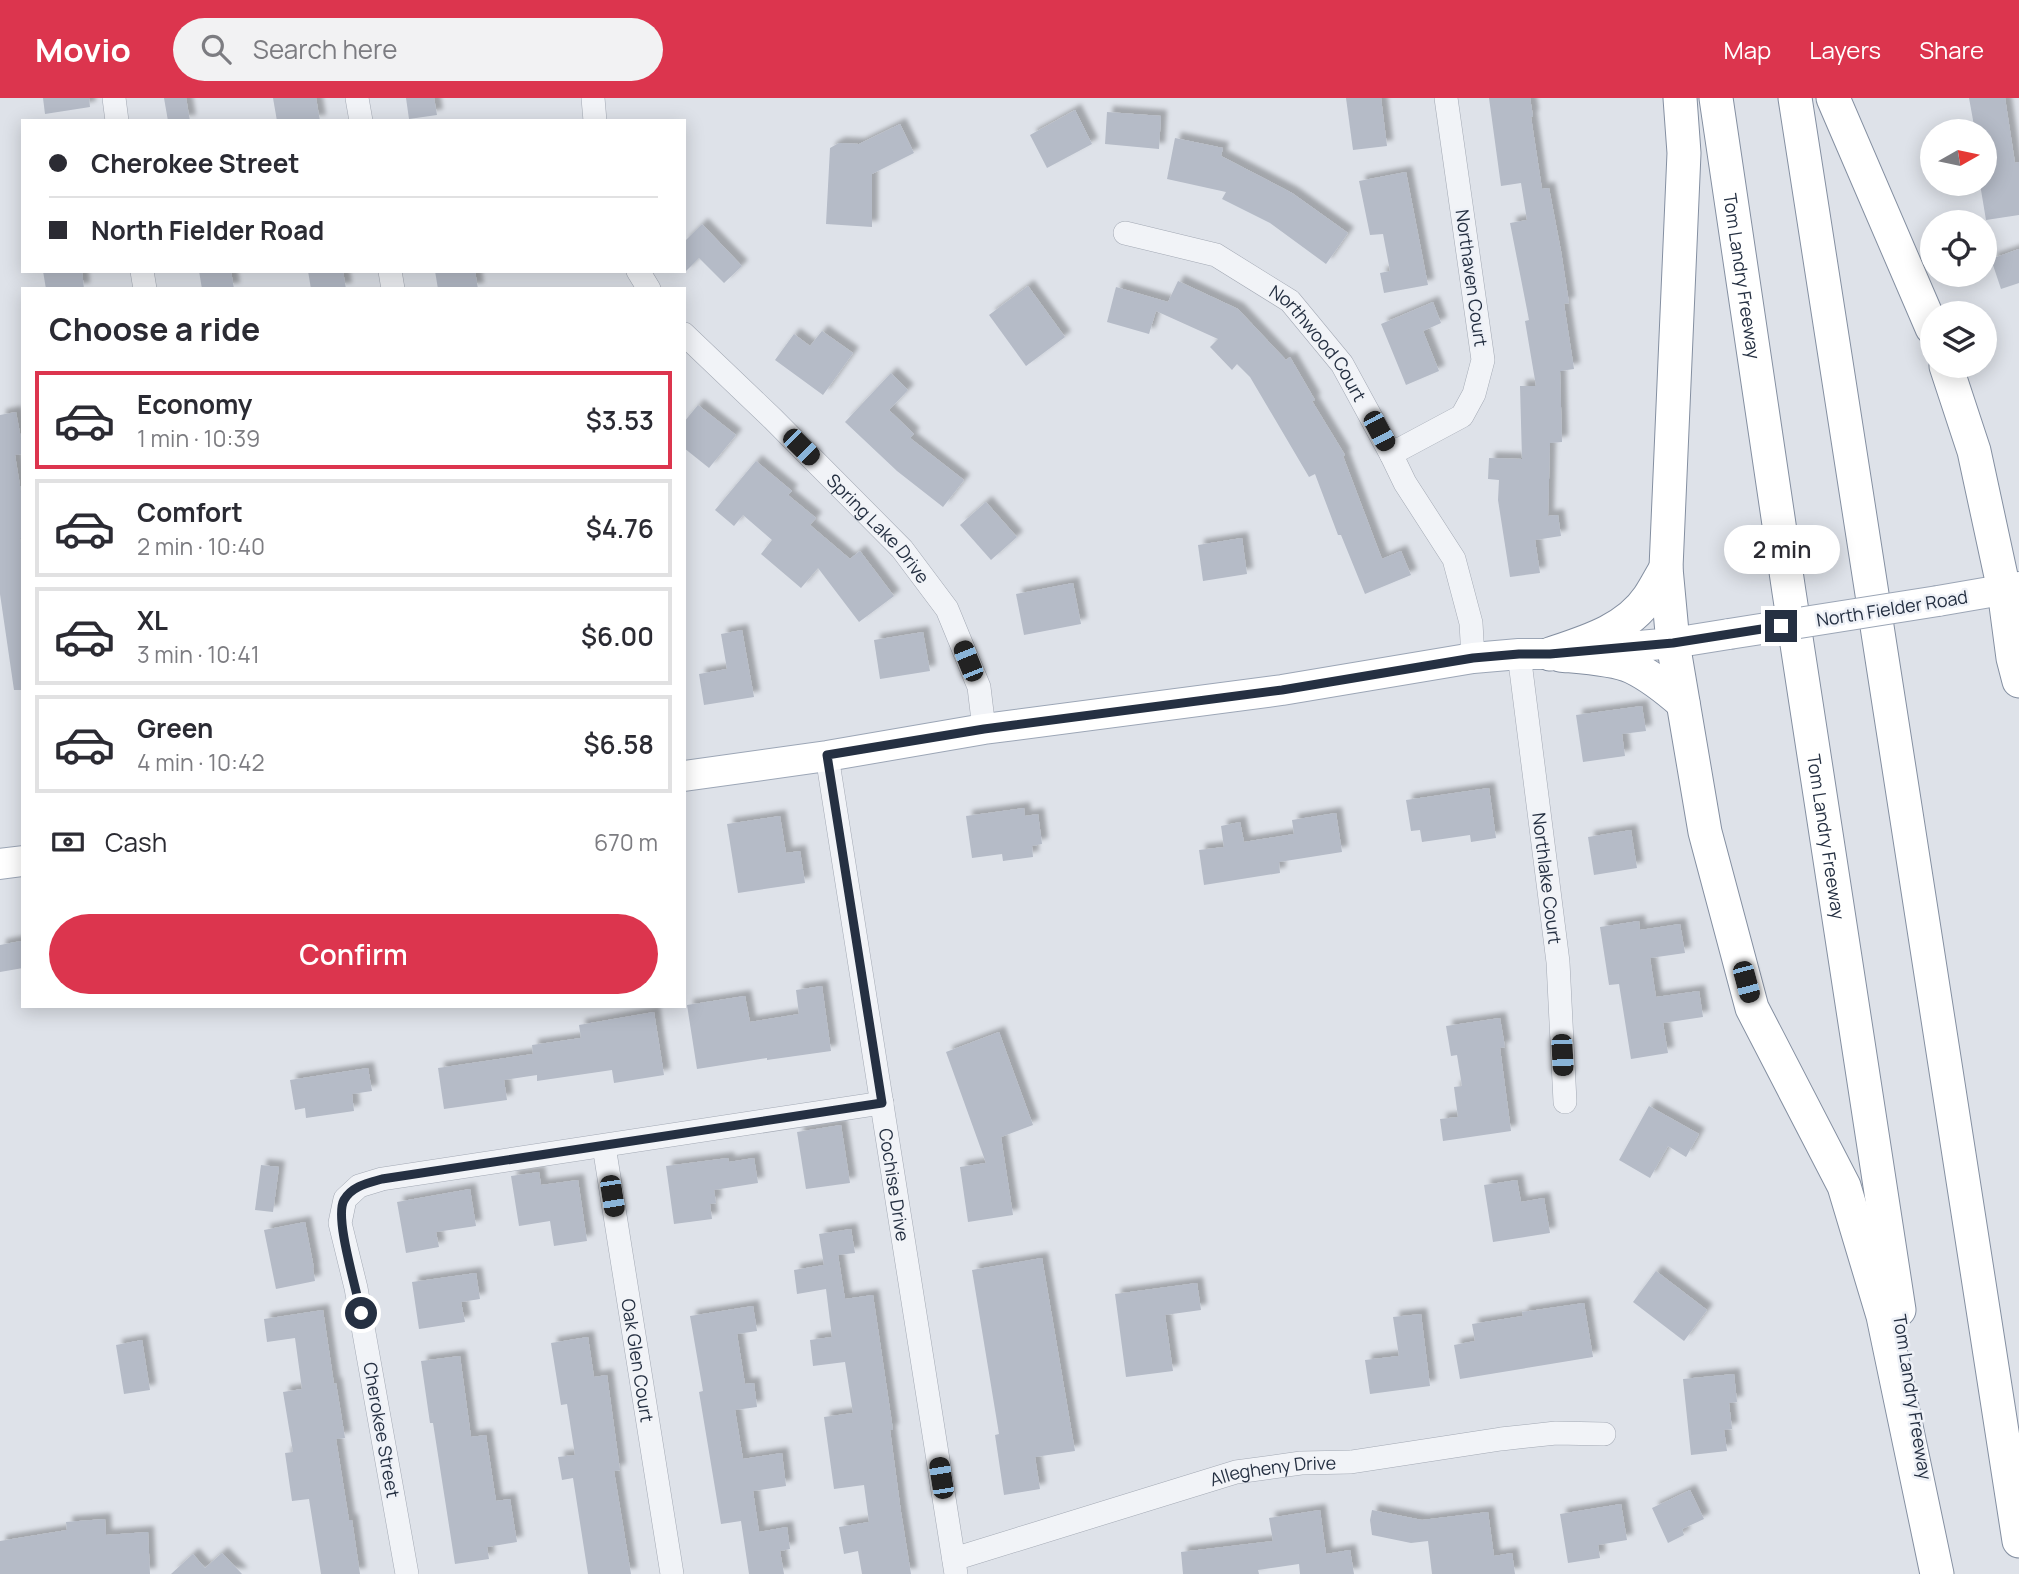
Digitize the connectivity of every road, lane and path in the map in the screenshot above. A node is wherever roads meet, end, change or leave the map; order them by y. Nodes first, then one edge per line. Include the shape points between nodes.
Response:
1 (114, 98) edge
2 (357, 98) edge
3 (593, 98) edge
4 (1446, 98) edge
5 (1680, 98) edge
6 (1716, 98) edge
7 (1795, 98) edge
8 (1833, 98) edge
9 (117, 119) edge
10 (361, 119) edge
11 (595, 119) edge
12 (1125, 233) dead end
13 (1920, 301) edge
14 (686, 336) edge
15 (1950, 378) edge
16 (1391, 454) junction
17 (2005, 534) edge
18 (1666, 568) junction
19 (2012, 589) edge
20 (1673, 643) junction
21 (1534, 654) junction
22 (1473, 658) junction
23 (2019, 681) edge
24 (1683, 703) junction
25 (984, 729) junction
26 (827, 755) junction
27 (686, 776) edge
28 (21, 861) edge
29 (0, 864) edge
30 (1565, 1102) dead end
31 (882, 1103) junction
32 (604, 1146) junction
33 (1604, 1434) dead end
34 (2019, 1541) edge
35 (955, 1566) edge
36 (407, 1574) edge
37 (672, 1574) edge
38 (1939, 1574) edge

1 - 9 street
2 - 10 street
3 - 11 street
4 - 16 street, Northaven Court via 1483,360 1474,394 1462,416
5 - 18 highway via 1684,153
6 - 38 highway, Tom Landry Freeway
7 - 34 highway
8 - 13 highway
12 - 16 street, Northwood Court via 1216,255 1290,301 1342,363
14 - 25 street, Spring Lake Drive via 902,549 947,609 979,687
15 - 17 highway
16 - 22 street, Northwood Court via 1454,559 1471,623
17 - 19 highway
18 - 20 highway
18 - 21 highway via 1648,599 1628,620 1596,639
19 - 20 main road, North Fielder Road, bridge
19 - 23 highway via 2013,657
20 - 21 main road, North Fielder Road
20 - 24 highway
21 - 22 main road, North Fielder Road
21 - 24 highway via 1630,665
21 - 30 street, Northlake Court
22 - 25 main road, North Fielder Road via 1282,690
24 - 38 highway via 1705,832 1752,1007 1844,1186 1883,1316
25 - 26 main road, North Fielder Road
26 - 27 main road, North Fielder Road
26 - 31 street, Cochise Drive
28 - 29 main road
31 - 32 street
31 - 35 street, Cochise Drive
32 - 36 street, Cherokee Street via 382,1179 359,1186 342,1204 340,1223 356,1288
32 - 37 street, Oak Glen Court
33 - 35 street, Allegheny Drive via 1556,1433 1351,1462 1236,1472

